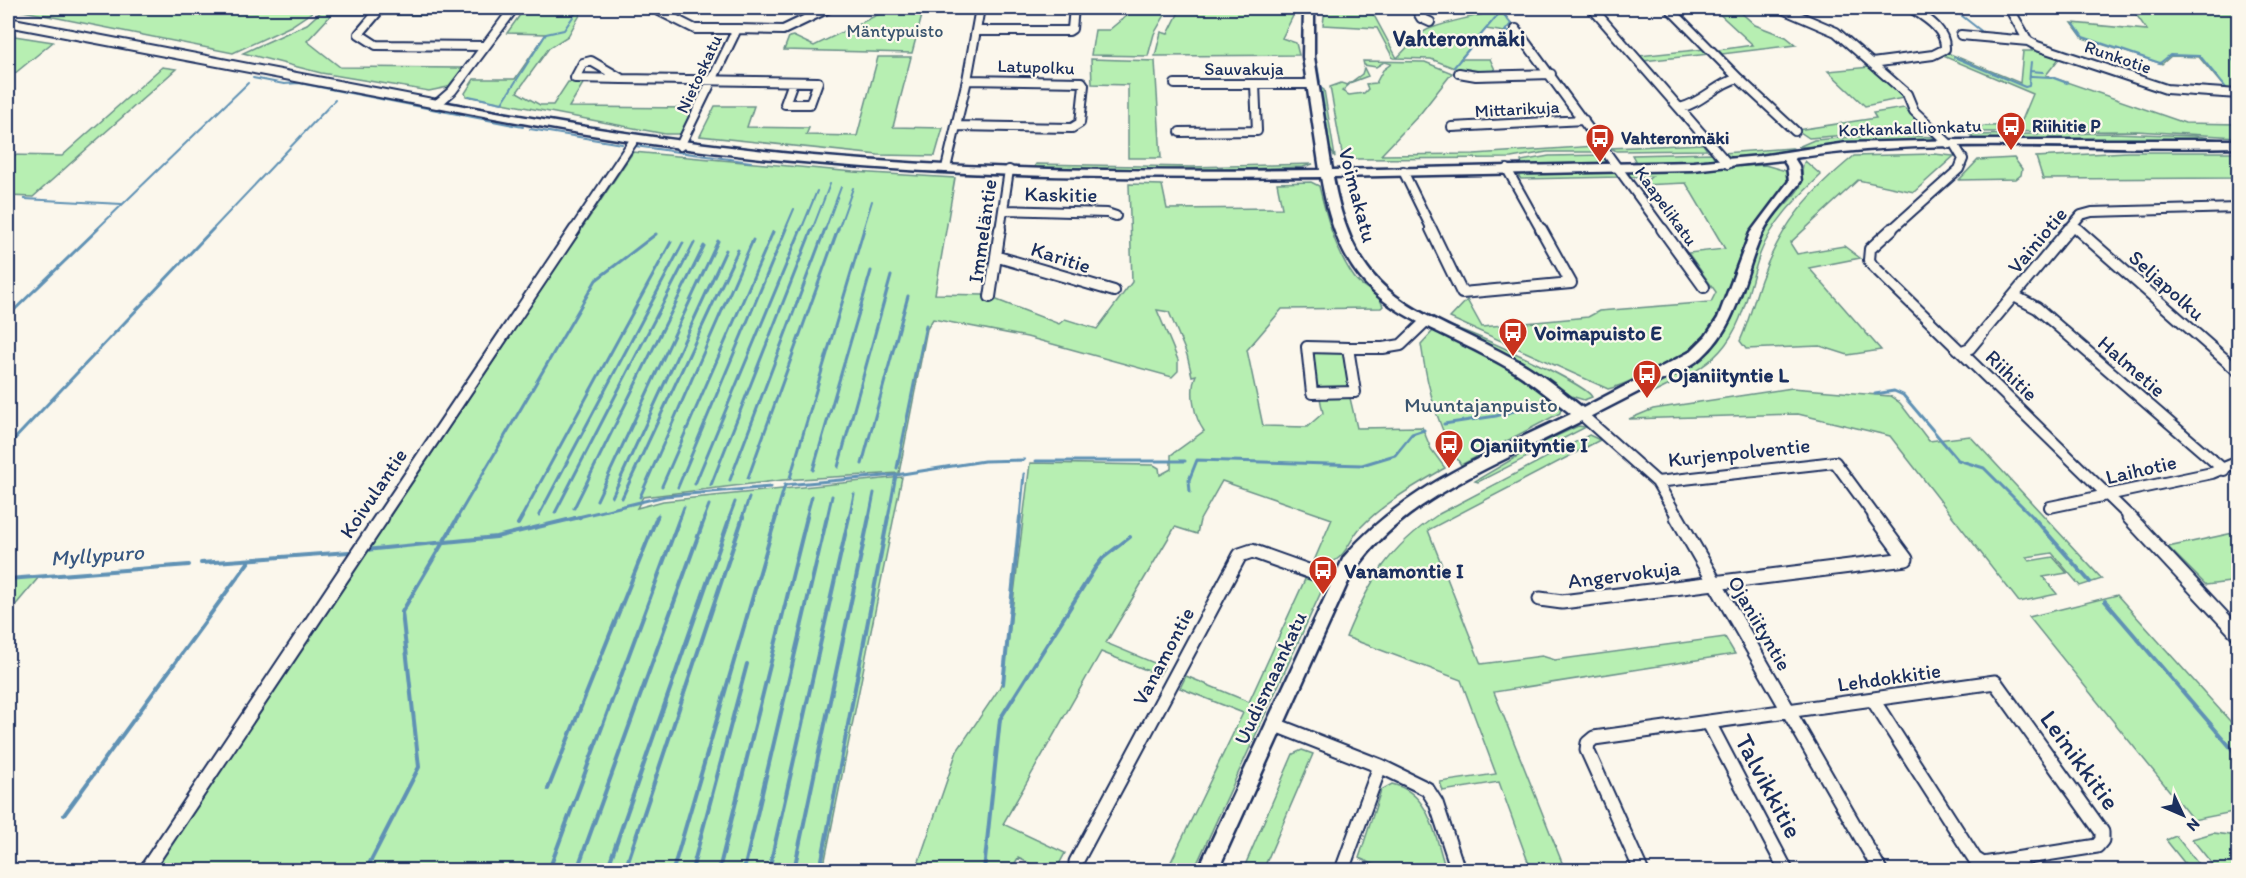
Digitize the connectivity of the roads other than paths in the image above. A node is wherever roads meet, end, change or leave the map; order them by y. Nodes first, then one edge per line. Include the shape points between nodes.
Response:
1 (381, 8) edge
2 (514, 8) edge
3 (652, 8) edge
4 (829, 8) edge
5 (980, 8) edge
6 (1074, 8) edge
7 (1309, 8) edge
8 (1415, 8) edge
9 (1592, 8) edge
10 (1669, 8) edge
11 (1780, 8) edge
12 (1911, 8) edge
13 (2009, 8) edge
14 (8, 22) edge
15 (1430, 22) dead end
16 (736, 29) junction
17 (1516, 29) dead end
18 (976, 31) junction
19 (1961, 35) dead end
20 (2028, 41) junction
21 (485, 46) junction
22 (1872, 63) junction
23 (1459, 73) dead end
24 (1551, 74) junction
25 (1738, 78) junction
26 (623, 80) junction
27 (967, 80) junction
28 (712, 81) junction
29 (793, 82) dead end
30 (1175, 84) dead end
31 (1255, 84) junction
32 (1313, 84) junction
33 (2238, 94) edge
34 (437, 104) junction
35 (1680, 108) junction
36 (1584, 120) junction
37 (957, 126) junction
38 (1452, 127) dead end
39 (1795, 131) dead end
40 (1180, 132) dead end
41 (634, 140) junction
42 (1955, 144) junction
43 (2238, 144) edge
44 (680, 146) junction
45 (1786, 156) junction
46 (1728, 164) junction
47 (1618, 167) junction
48 (945, 168) junction
49 (1508, 169) junction
50 (1009, 170) junction
51 (1403, 171) junction
52 (1328, 172) junction
53 (2238, 208) edge
54 (1004, 210) junction
55 (1116, 216) dead end
56 (2073, 225) junction
57 (998, 257) junction
58 (1704, 287) dead end
59 (1114, 291) dead end
60 (2014, 296) junction
61 (990, 297) dead end
62 (1425, 322) junction
63 (1348, 346) junction
64 (1962, 351) junction
65 (2238, 371) edge
66 (1582, 415) junction
67 (2238, 462) edge
68 (2224, 470) junction
69 (1657, 482) junction
70 (2111, 496) junction
71 (2050, 507) dead end
72 (1339, 582) junction
73 (1713, 582) junction
74 (1540, 599) dead end
75 (2238, 634) edge
76 (1995, 682) joint
77 (1873, 700) junction
78 (1788, 711) junction
79 (1709, 723) junction
80 (1273, 724) junction
81 (1380, 766) junction
82 (146, 870) edge
83 (1077, 870) edge
84 (1208, 870) edge
85 (1342, 870) edge
86 (1458, 870) edge
87 (1641, 870) edge
88 (1786, 870) edge
89 (1880, 870) edge

1 - 21 street via 359,33 375,44
2 - 21 street
3 - 16 street, Nietoskatu via 695,29
4 - 16 street via 783,30
5 - 18 street
6 - 18 street via 1069,31
7 - 32 street, Voimakatu via 1307,28
8 - 15 street via 1421,18
9 - 35 street
10 - 25 street
11 - 22 street via 1836,32
12 - 22 street via 1942,34 1945,49 1934,55
13 - 20 street
14 - 34 street
16 - 28 street, Nietoskatu
17 - 24 street, Kaapelikatu
18 - 27 street
19 - 20 street, Runkotie
20 - 33 street, Runkotie via 2166,89
21 - 34 street via 452,91
22 - 42 street via 1912,102 1914,111
23 - 24 street
24 - 36 street, Kaapelikatu
25 - 35 street via 1691,106
25 - 39 street
26 - 26 street via 591,61 584,63 575,78
26 - 28 street
27 - 37 street
27 - 37 street, Latupolku via 1082,82 1080,123 1072,128
28 - 29 street
28 - 44 street, Nietoskatu
30 - 31 street, Sauvakuja
31 - 32 street, Sauvakuja
31 - 40 street via 1257,131
32 - 52 street, Voimakatu
34 - 41 street, Kotkankallionkatu
35 - 46 street
36 - 38 street, Mittarikuja
36 - 47 street, Kaapelikatu
37 - 48 street
41 - 44 street, Kotkankallionkatu
41 - 82 street, Koivulantie
42 - 43 street, Kotkankallionkatu
42 - 45 street, Kotkankallionkatu via 1837,148
42 - 64 street, Riihitie via 1963,159 1959,169 1870,249 1869,260
44 - 48 street, Kotkankallionkatu
45 - 46 street, Kotkankallionkatu
45 - 66 street, Uudismaankatu via 1793,166 1795,182 1756,233 1729,311 1711,339 1681,364
46 - 47 street, Kotkankallionkatu
47 - 49 street, Kotkankallionkatu
47 - 58 street, Kaapelikatu
48 - 50 street, Kotkankallionkatu
49 - 51 street, Kotkankallionkatu
49 - 51 street via 1571,284 1462,293
50 - 52 street, Kotkankallionkatu
50 - 54 street, Immeläntie
51 - 52 street, Kotkankallionkatu
52 - 62 street, Voimakatu via 1343,236 1354,260 1385,294
53 - 56 street, Vainiotie via 2092,212 2079,216
54 - 55 street, Kaskitie
54 - 57 street, Immeläntie
56 - 60 street, Vainiotie
56 - 65 street, Seljapolku
57 - 59 street, Karitie
57 - 61 street, Immeläntie
60 - 64 street, Vainiotie via 1970,348
60 - 68 street, Halmetie via 2037,308
62 - 63 street via 1399,345
62 - 66 street, Voimakatu via 1517,366
63 - 63 street via 1306,348 1312,393 1355,392
64 - 70 street, Riihitie
66 - 69 street, Ojaniityntie
66 - 72 street, Uudismaankatu via 1463,473 1407,507 1361,548
67 - 68 street, Laihotie
68 - 70 street, Laihotie
69 - 73 street, Ojaniityntie
69 - 73 street, Kurjenpolventie via 1835,462 1906,559
70 - 71 street, Laihotie
70 - 75 street, Riihitie
72 - 80 street, Uudismaankatu
72 - 83 street, Vanamontie via 1252,551 1240,555 1076,862
73 - 74 street, Angervokuja via 1562,602
73 - 78 street, Ojaniityntie
76 - 77 street, Lehdokkitie
76 - 77 street, Leinikkitie via 2102,832 2097,846 1983,864 1975,859
77 - 78 street, Lehdokkitie
78 - 79 street, Talvikkitie
78 - 89 street, Ojaniityntie
79 - 87 street, Talvikkitie via 1594,738 1588,743 1587,750
79 - 88 street, Talvikkitie
80 - 81 street
80 - 84 street, Uudismaankatu
81 - 85 street
81 - 86 street via 1427,789 1436,803

